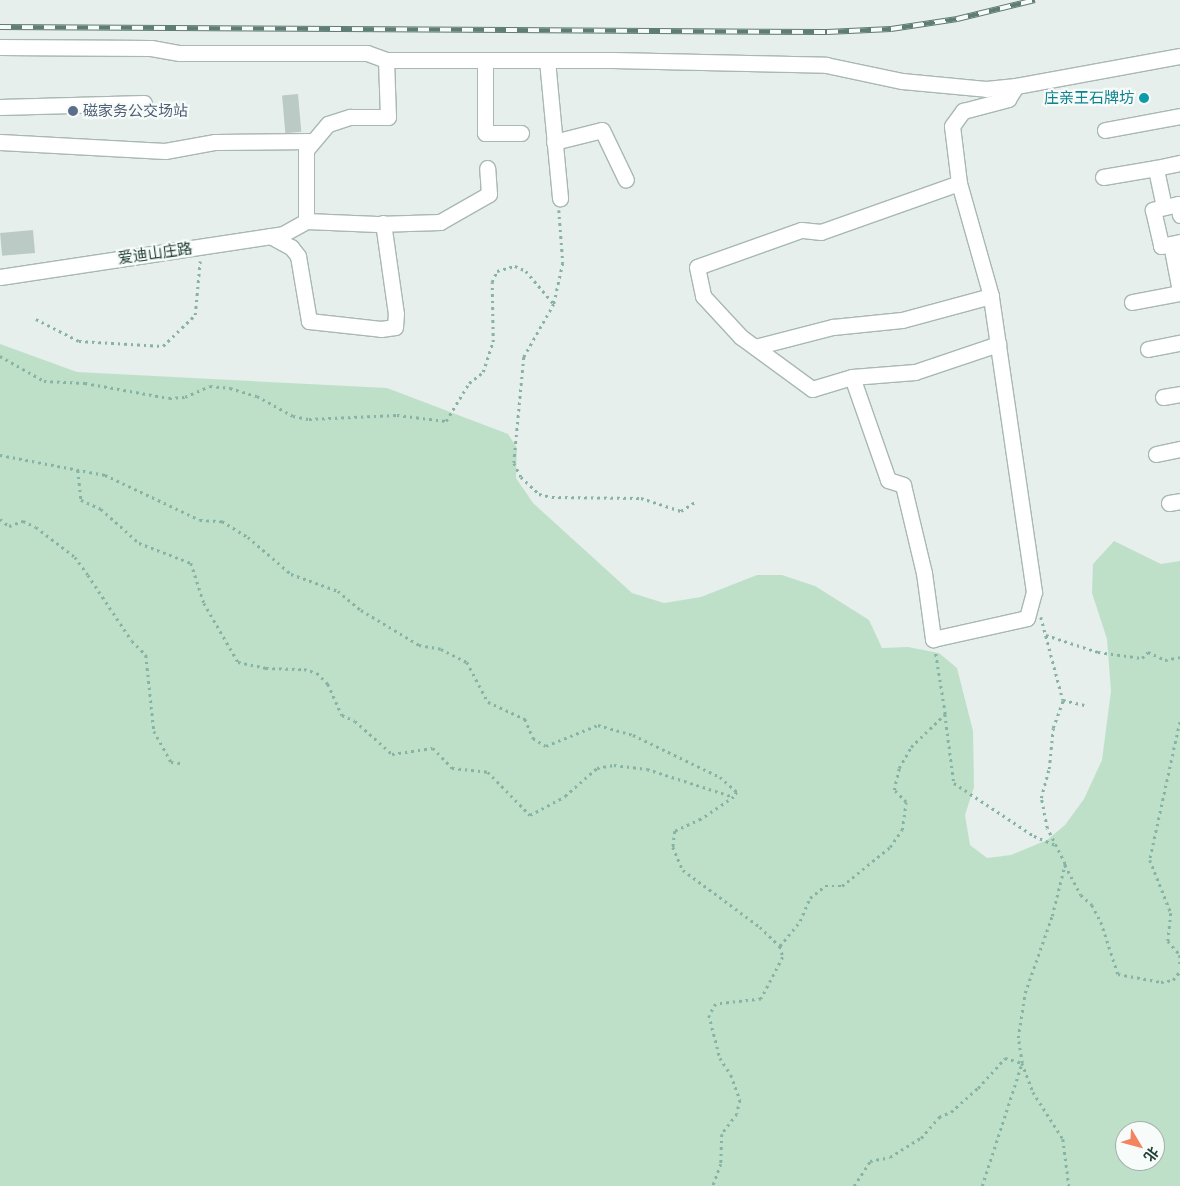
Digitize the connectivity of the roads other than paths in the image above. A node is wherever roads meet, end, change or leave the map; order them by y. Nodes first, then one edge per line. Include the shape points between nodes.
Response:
1 (0, 47) edge
2 (1180, 56) edge
3 (386, 60) junction
4 (485, 60) junction
5 (547, 60) junction
6 (1016, 86) junction
7 (144, 103) dead end
8 (0, 107) edge
9 (1180, 116) edge
10 (1105, 130) dead end
11 (521, 133) dead end
12 (314, 141) junction
13 (0, 142) edge
14 (554, 142) junction
15 (1180, 163) edge
16 (486, 168) dead end
17 (1156, 168) junction
18 (1103, 177) dead end
19 (626, 180) dead end
20 (959, 183) junction
21 (560, 198) road end
22 (1164, 207) junction
23 (1180, 215) edge
24 (306, 221) junction
25 (384, 224) junction
26 (270, 236) junction
27 (1176, 243) edge
28 (0, 277) edge
29 (1180, 292) edge
30 (991, 296) junction
31 (1132, 302) dead end
32 (1180, 343) edge
33 (998, 344) junction
34 (755, 347) junction
35 (1148, 349) dead end
36 (852, 377) junction
37 (1180, 394) edge
38 (1163, 397) dead end
39 (1180, 449) edge
40 (1156, 454) dead end

1 - 3 street via 151,48 180,53 367,53
2 - 6 street
3 - 4 street
3 - 12 street via 388,118 350,117 328,124
4 - 5 street
4 - 11 street via 485,133
5 - 6 street via 826,65 902,81 986,89
5 - 14 street
6 - 20 street via 1008,99 963,111 952,126
7 - 8 street
9 - 10 street
12 - 13 street via 215,142 165,151
12 - 24 street via 306,150
14 - 19 street via 602,130
14 - 21 street
15 - 17 street
16 - 25 street via 489,194 462,210 440,222
17 - 18 street
17 - 22 street
20 - 30 street
20 - 34 street via 821,232 801,230 697,267 703,296 741,337
22 - 23 street via 1178,204
22 - 27 street via 1152,210 1161,246
24 - 25 street
24 - 26 street, 爱迪山庄路 via 283,234
25 - 26 street via 396,314 395,327 381,329 309,321 298,256 291,247
26 - 28 street, 爱迪山庄路
27 - 29 street
29 - 31 street
30 - 33 street
30 - 34 street via 902,320 833,327
32 - 35 street
33 - 36 street via 915,372
33 - 36 street via 1034,592 1027,618 933,639 924,573 904,485 888,480
34 - 36 street via 812,389
37 - 38 street
39 - 40 street

